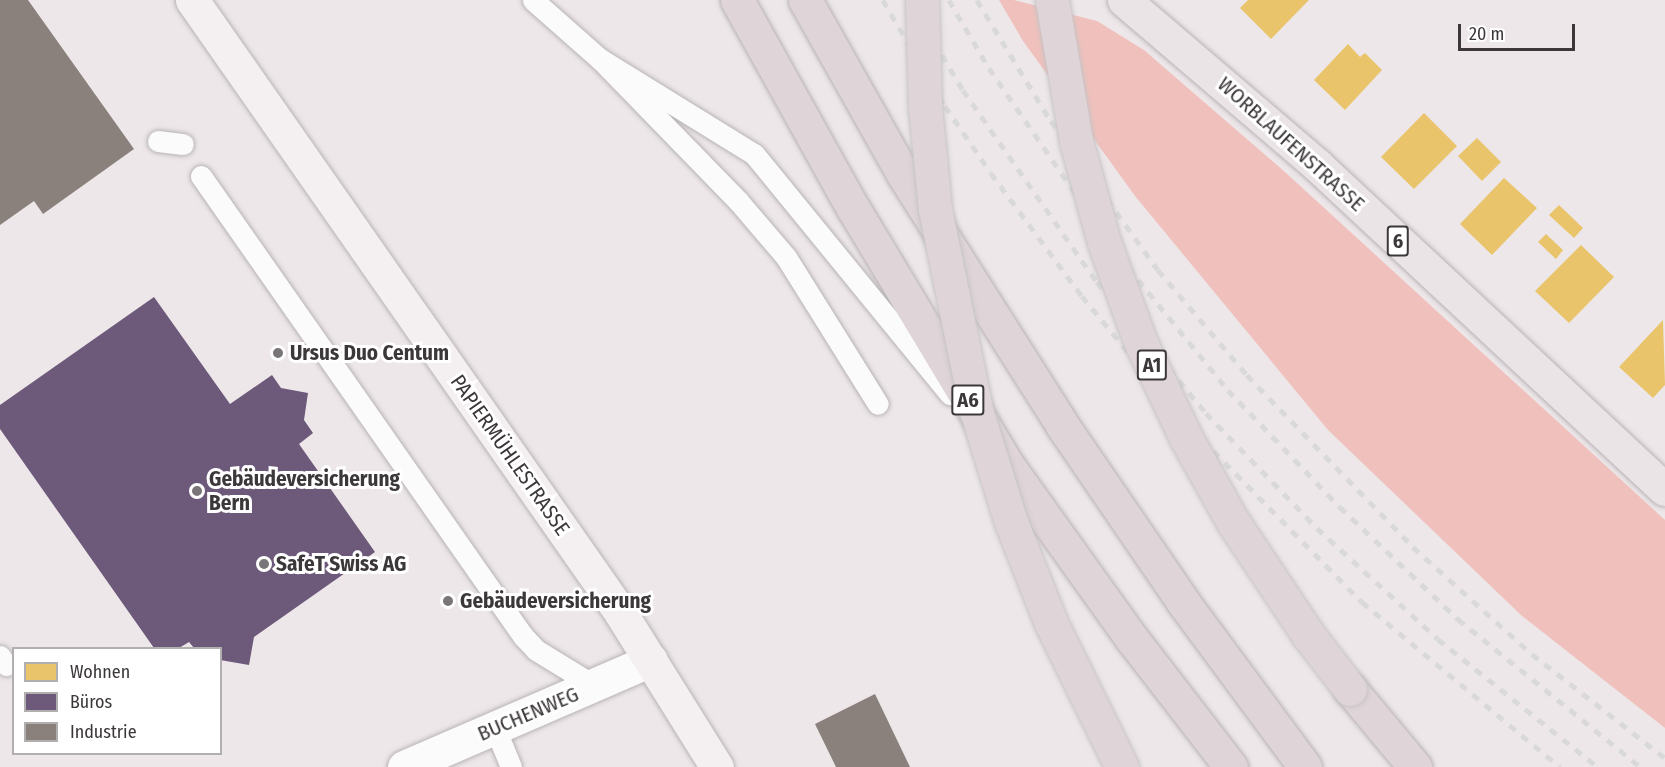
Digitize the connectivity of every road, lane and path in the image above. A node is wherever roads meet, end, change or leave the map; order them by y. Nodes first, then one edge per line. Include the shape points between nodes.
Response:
1 (192, 0) edge
2 (533, 0) edge
3 (922, 0) edge
4 (1052, 0) edge
5 (1124, 0) edge
6 (739, 5) edge
7 (813, 14) edge
8 (600, 59) junction
9 (158, 141) dead end
10 (183, 144) dead end
11 (201, 176) dead end
12 (878, 404) dead end
13 (1006, 463) junction
14 (1665, 489) edge
15 (651, 660) junction
16 (595, 686) junction
17 (495, 728) junction
18 (404, 767) edge
19 (511, 767) edge
20 (717, 767) edge
21 (1122, 767) edge
22 (1231, 767) edge
23 (1305, 767) edge
24 (1415, 767) edge

1 - 15 main road, PAPIERMÜHLESTRASSE
2 - 8 lane
3 - 21 highway, bridge via 925,107 935,208 977,413 1011,522 1051,623
4 - 24 highway, A1, bridge via 1076,141 1104,242 1140,341 1186,438 1233,522 1302,627
5 - 14 main road, WORBLAUFENSTRASSE / 6 via 1317,165
6 - 13 highway, A6 via 853,208
7 - 23 highway via 903,174 1062,425 1183,602
8 - 12 lane via 739,202 786,257
8 - 13 lane via 754,154
9 - 10 lane
11 - 16 lane via 523,636 536,650
13 - 22 highway, A6 via 1132,639
15 - 16 street, BUCHENWEG
15 - 20 main road, PAPIERMÜHLESTRASSE
16 - 17 street, BUCHENWEG
17 - 18 street, BUCHENWEG
17 - 19 lane

